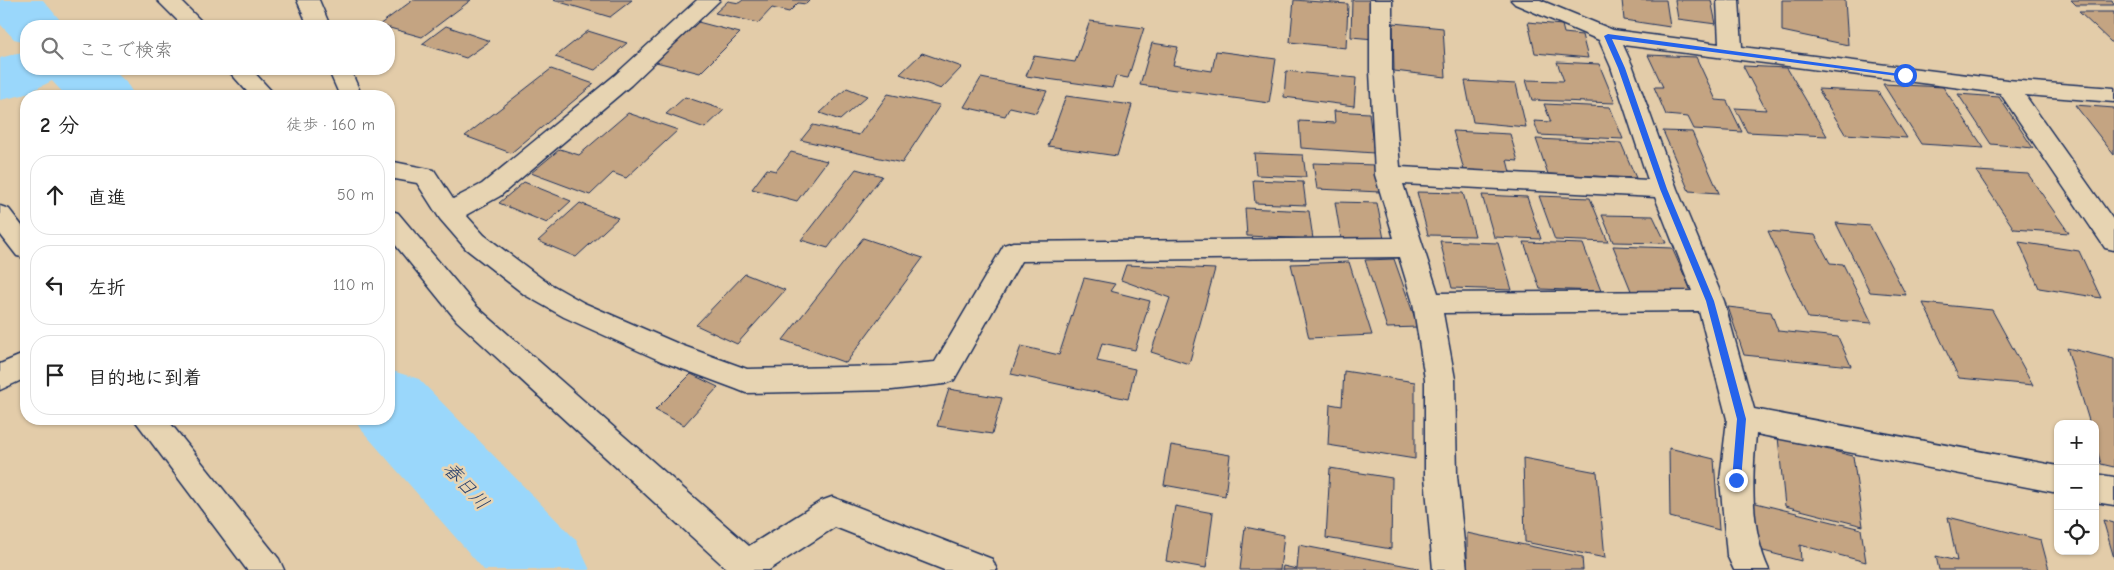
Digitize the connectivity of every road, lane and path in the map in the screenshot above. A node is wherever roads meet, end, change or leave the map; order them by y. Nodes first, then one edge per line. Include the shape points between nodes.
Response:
1 (168, 0) edge
2 (308, 0) edge
3 (709, 0) edge
4 (1382, 0) edge
5 (1522, 0) edge
6 (1728, 0) edge
7 (189, 20) edge
8 (316, 20) edge
9 (1608, 36) junction
10 (1731, 53) junction
11 (244, 75) edge
12 (342, 75) edge
13 (2007, 87) junction
14 (258, 90) edge
15 (348, 90) edge
16 (2114, 95) edge
17 (395, 170) edge
18 (1388, 175) junction
19 (1664, 189) junction
20 (450, 213) junction
21 (0, 215) edge
22 (395, 226) edge
23 (20, 241) edge
24 (2114, 241) edge
25 (1410, 247) junction
26 (1710, 301) junction
27 (1428, 303) junction
28 (20, 367) edge
29 (0, 378) edge
30 (1742, 419) junction
31 (154, 425) edge
32 (2054, 479) edge
33 (2099, 489) edge
34 (2114, 491) edge
35 (750, 568) edge
36 (267, 570) edge
37 (980, 570) edge
38 (1450, 570) edge
39 (1752, 570) edge

1 - 7 street
2 - 8 street
3 - 20 street via 623,80 491,190
4 - 18 street via 1381,70
5 - 9 street
6 - 10 street
9 - 10 street
9 - 19 street
10 - 13 street
11 - 14 street
12 - 15 street
13 - 16 street
13 - 24 street
17 - 20 street via 425,176
18 - 19 street
18 - 25 street
19 - 26 street
20 - 25 street via 475,242 535,288 574,310 670,353 746,381 892,378 944,372 1014,252
21 - 23 street
22 - 35 street via 467,314
25 - 27 street
26 - 27 street
26 - 30 street
27 - 38 street via 1440,379 1442,476
28 - 29 street
30 - 32 street
30 - 39 street via 1736,480 1744,555
31 - 36 street
33 - 34 street
35 - 37 street via 832,512

